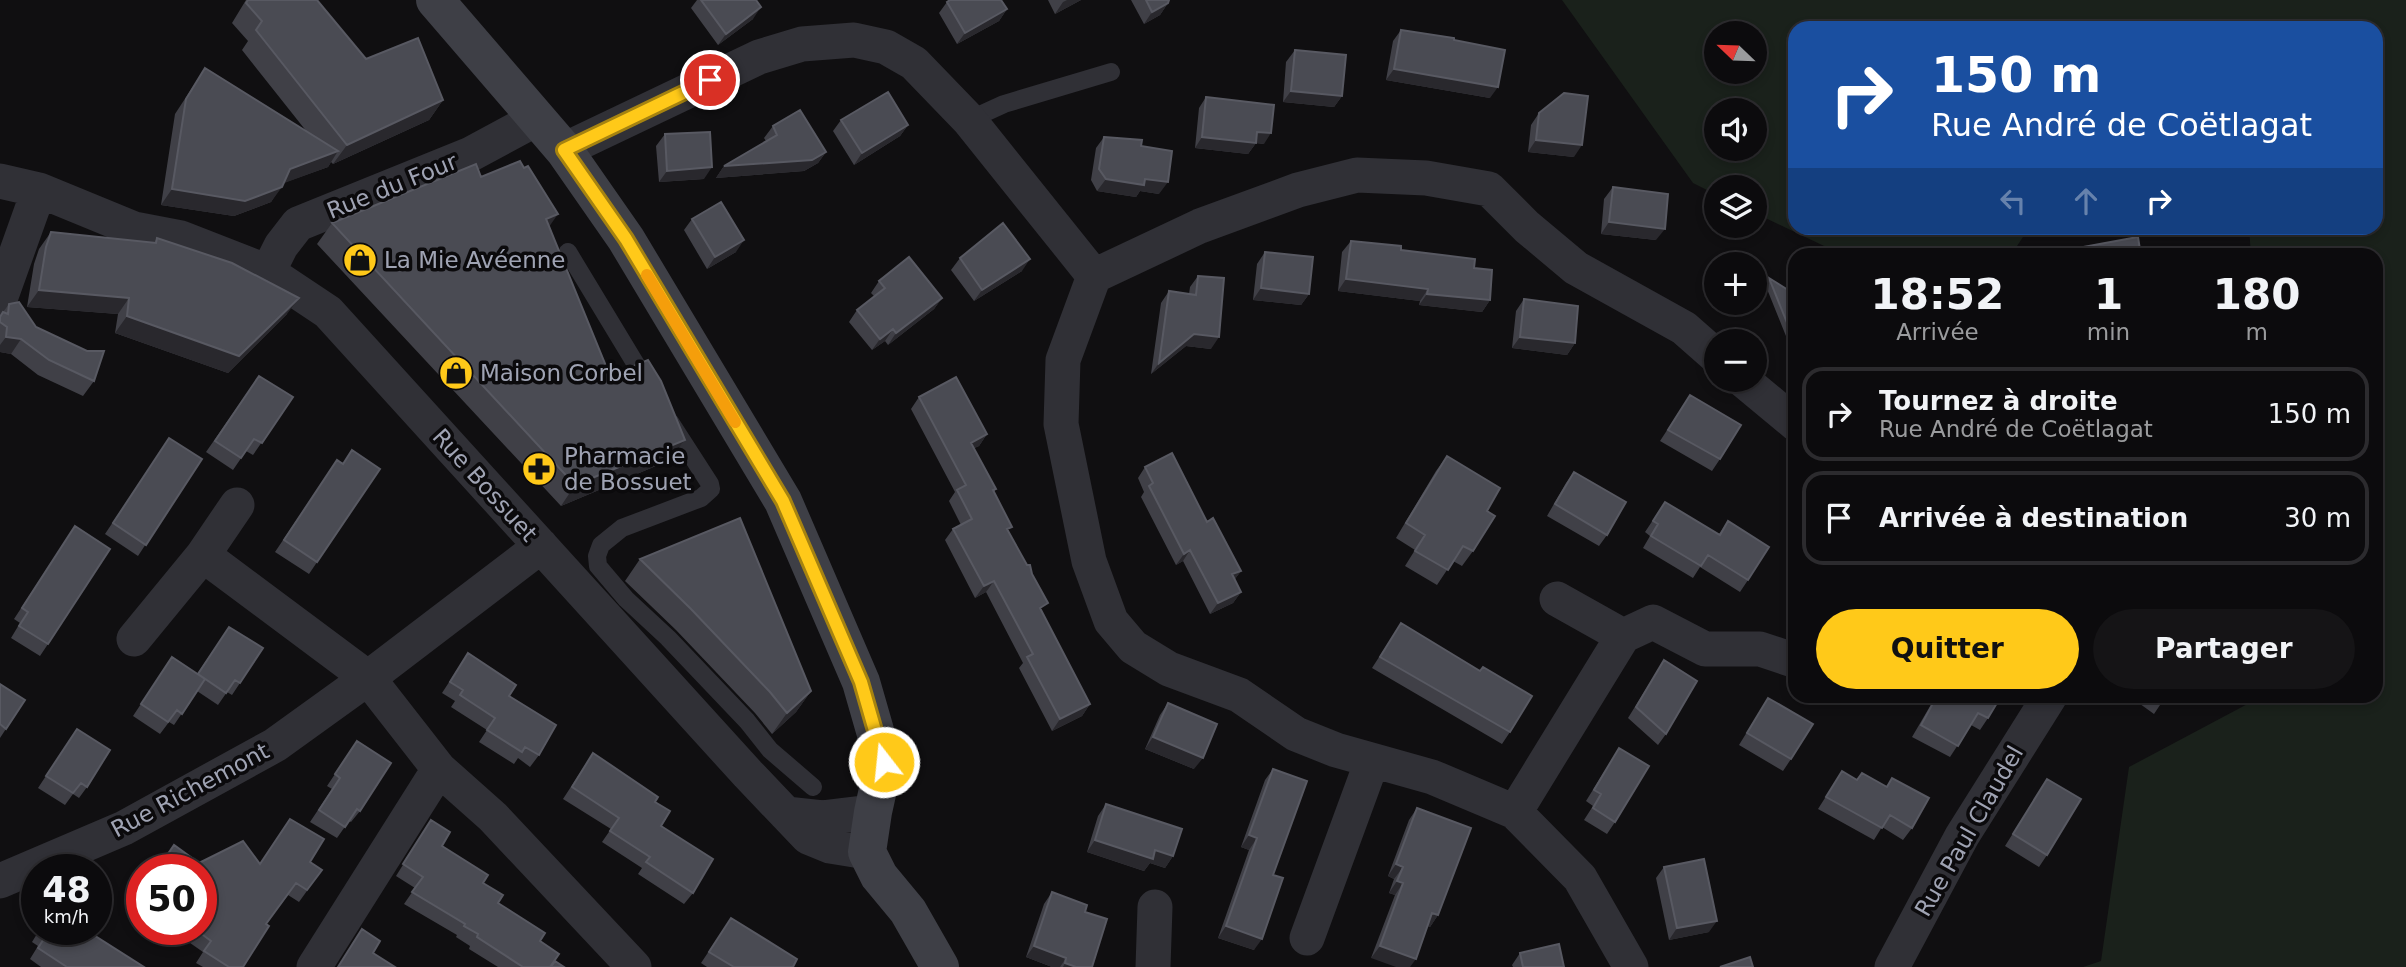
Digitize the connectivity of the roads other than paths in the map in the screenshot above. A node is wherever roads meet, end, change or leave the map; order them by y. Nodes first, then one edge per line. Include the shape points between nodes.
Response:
1 (435, 0) edge
2 (1111, 72) dead end
3 (536, 119) junction
4 (969, 120) junction
5 (564, 150) junction
6 (0, 181) edge
7 (39, 190) junction
8 (568, 252) dead end
9 (268, 272) junction
10 (1094, 276) junction
11 (0, 299) edge
12 (1704, 346) edge
13 (1757, 392) edge
14 (1788, 417) edge
15 (237, 505) dead end
16 (541, 546) junction
17 (203, 555) junction
18 (1556, 599) dead end
19 (1623, 636) junction
20 (134, 639) dead end
21 (1788, 659) edge
22 (368, 678) junction
23 (2046, 703) edge
24 (1372, 761) junction
25 (439, 769) junction
26 (813, 788) dead end
27 (873, 811) junction
28 (1515, 812) junction
29 (786, 814) junction
30 (867, 852) junction
31 (0, 881) edge
32 (1155, 907) dead end
33 (1307, 938) dead end
34 (314, 967) edge
35 (634, 967) edge
36 (940, 967) edge
37 (1153, 967) edge
38 (1631, 967) edge
39 (1892, 967) edge

1 - 3 main road
2 - 4 lane via 1004,104
3 - 5 main road
3 - 9 street, Rue du Four via 471,154 298,224
4 - 5 street via 914,63 886,47 854,40 802,44 760,57
4 - 10 street
5 - 27 main road via 626,239 783,501 861,682 884,762
6 - 7 street, Rue Bossuet
7 - 9 street, Rue Bossuet via 101,206 134,229 181,238
7 - 11 street
8 - 26 lane via 710,484 701,498 622,528 601,545 598,566 770,750
9 - 16 street, Rue Bossuet via 328,312
10 - 12 street via 1200,226 1298,190 1357,175 1426,178 1489,189 1576,268 1684,328
10 - 24 street via 1063,360 1061,424 1089,561 1111,621 1133,647 1169,669 1239,695 1296,734
13 - 14 street
15 - 17 street
16 - 22 street, Rue Richemont
16 - 29 street, Rue Bossuet
17 - 20 street
17 - 22 street
18 - 19 street
19 - 21 street via 1653,622 1705,649 1760,649
19 - 28 street
22 - 25 street
22 - 31 street, Rue Richemont via 264,751 124,828
23 - 39 street, Rue Paul Claudel via 1962,836
24 - 28 street via 1432,777
24 - 33 street
25 - 34 street
25 - 35 street via 493,817
27 - 29 street via 823,818
27 - 30 main road
28 - 38 street via 1580,878
29 - 30 street, Rue Bossuet via 808,837
30 - 36 main road via 878,876 908,911
32 - 37 street

